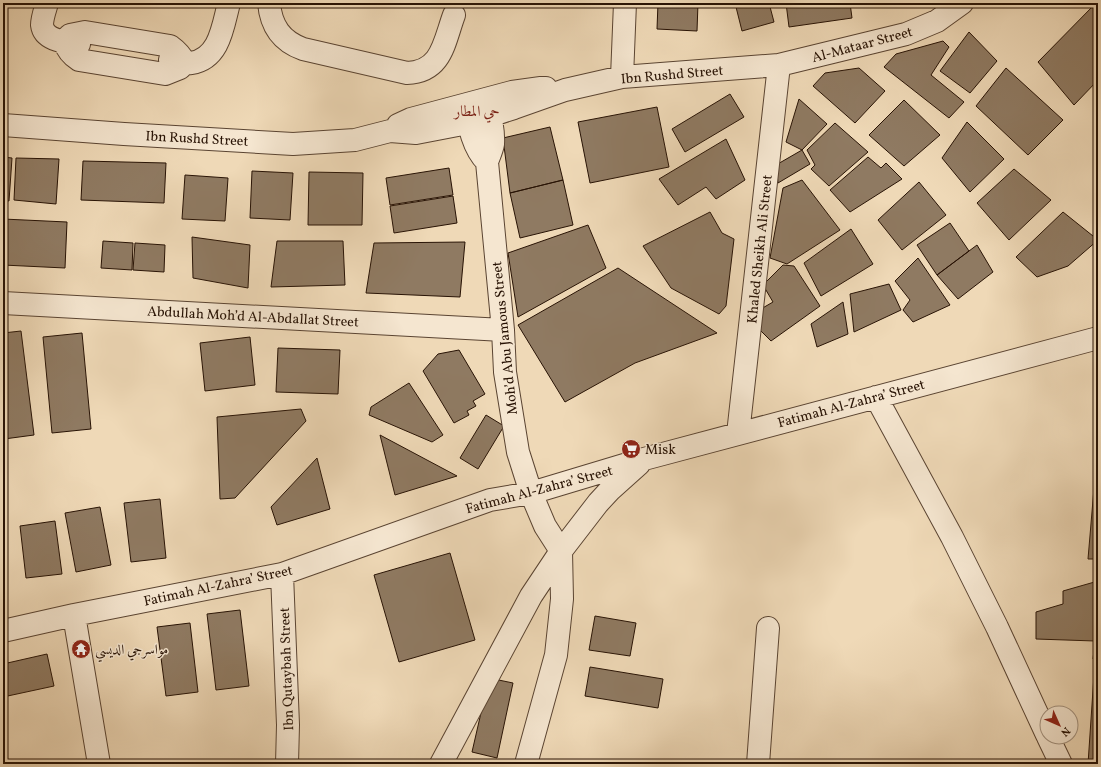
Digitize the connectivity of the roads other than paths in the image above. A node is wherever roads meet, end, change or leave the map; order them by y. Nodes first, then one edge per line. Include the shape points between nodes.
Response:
1 (47, 3) edge
2 (229, 3) edge
3 (268, 3) edge
4 (625, 3) edge
5 (962, 3) edge
6 (454, 14) dead end
7 (779, 65) junction
8 (622, 77) junction
9 (488, 107) junction
10 (467, 114) junction
11 (3, 124) edge
12 (486, 162) junction
13 (3, 303) edge
14 (504, 330) junction
15 (1098, 338) edge
16 (876, 397) junction
17 (738, 434) junction
18 (644, 459) junction
19 (531, 493) junction
20 (561, 551) junction
21 (282, 574) junction
22 (74, 615) junction
23 (768, 628) dead end
24 (3, 631) edge
25 (1039, 719) edge
26 (1052, 745) edge
27 (99, 764) edge
28 (286, 764) edge
29 (442, 764) edge
30 (526, 764) edge
31 (758, 764) edge
32 (1061, 764) edge

1 - 2 street via 42,25 49,37 192,63 211,54 220,36
3 - 6 street via 276,28 292,45 407,73 417,73 435,62
4 - 8 street
5 - 7 street, Al-Mataar Street via 937,21 906,34
7 - 8 street, Ibn Rushd Street
7 - 17 street, Khaled Sheikh Ali Street
8 - 9 street, Ibn Rushd Street
9 - 10 street, Ibn Rushd Street
9 - 12 street, Moh’d Abu Jamous Street via 493,144
10 - 11 street, Ibn Rushd Street via 416,132 390,131 355,140 292,144
10 - 12 street, Moh’d Abu Jamous Street via 478,150
12 - 14 street, Moh’d Abu Jamous Street
13 - 14 street, Abdullah Moh’d Al-Abdallat Street
14 - 19 street, Moh’d Abu Jamous Street via 505,372 518,452
15 - 16 street, Fatimah Al-Zahra’ Street
16 - 17 street, Fatimah Al-Zahra’ Street
16 - 25 street via 952,537
17 - 18 street, Fatimah Al-Zahra’ Street
18 - 19 street, Fatimah Al-Zahra’ Street
18 - 20 street via 602,499
19 - 20 street, Moh’d Abu Jamous Street via 545,526
19 - 21 street, Fatimah Al-Zahra’ Street via 490,500
20 - 29 street via 531,596
20 - 30 street via 562,600 556,655
21 - 22 street, Fatimah Al-Zahra’ Street
21 - 28 street, Ibn Qutaybah Street via 288,725
22 - 24 street, Fatimah Al-Zahra’ Street
22 - 27 street
23 - 31 street
26 - 32 street

